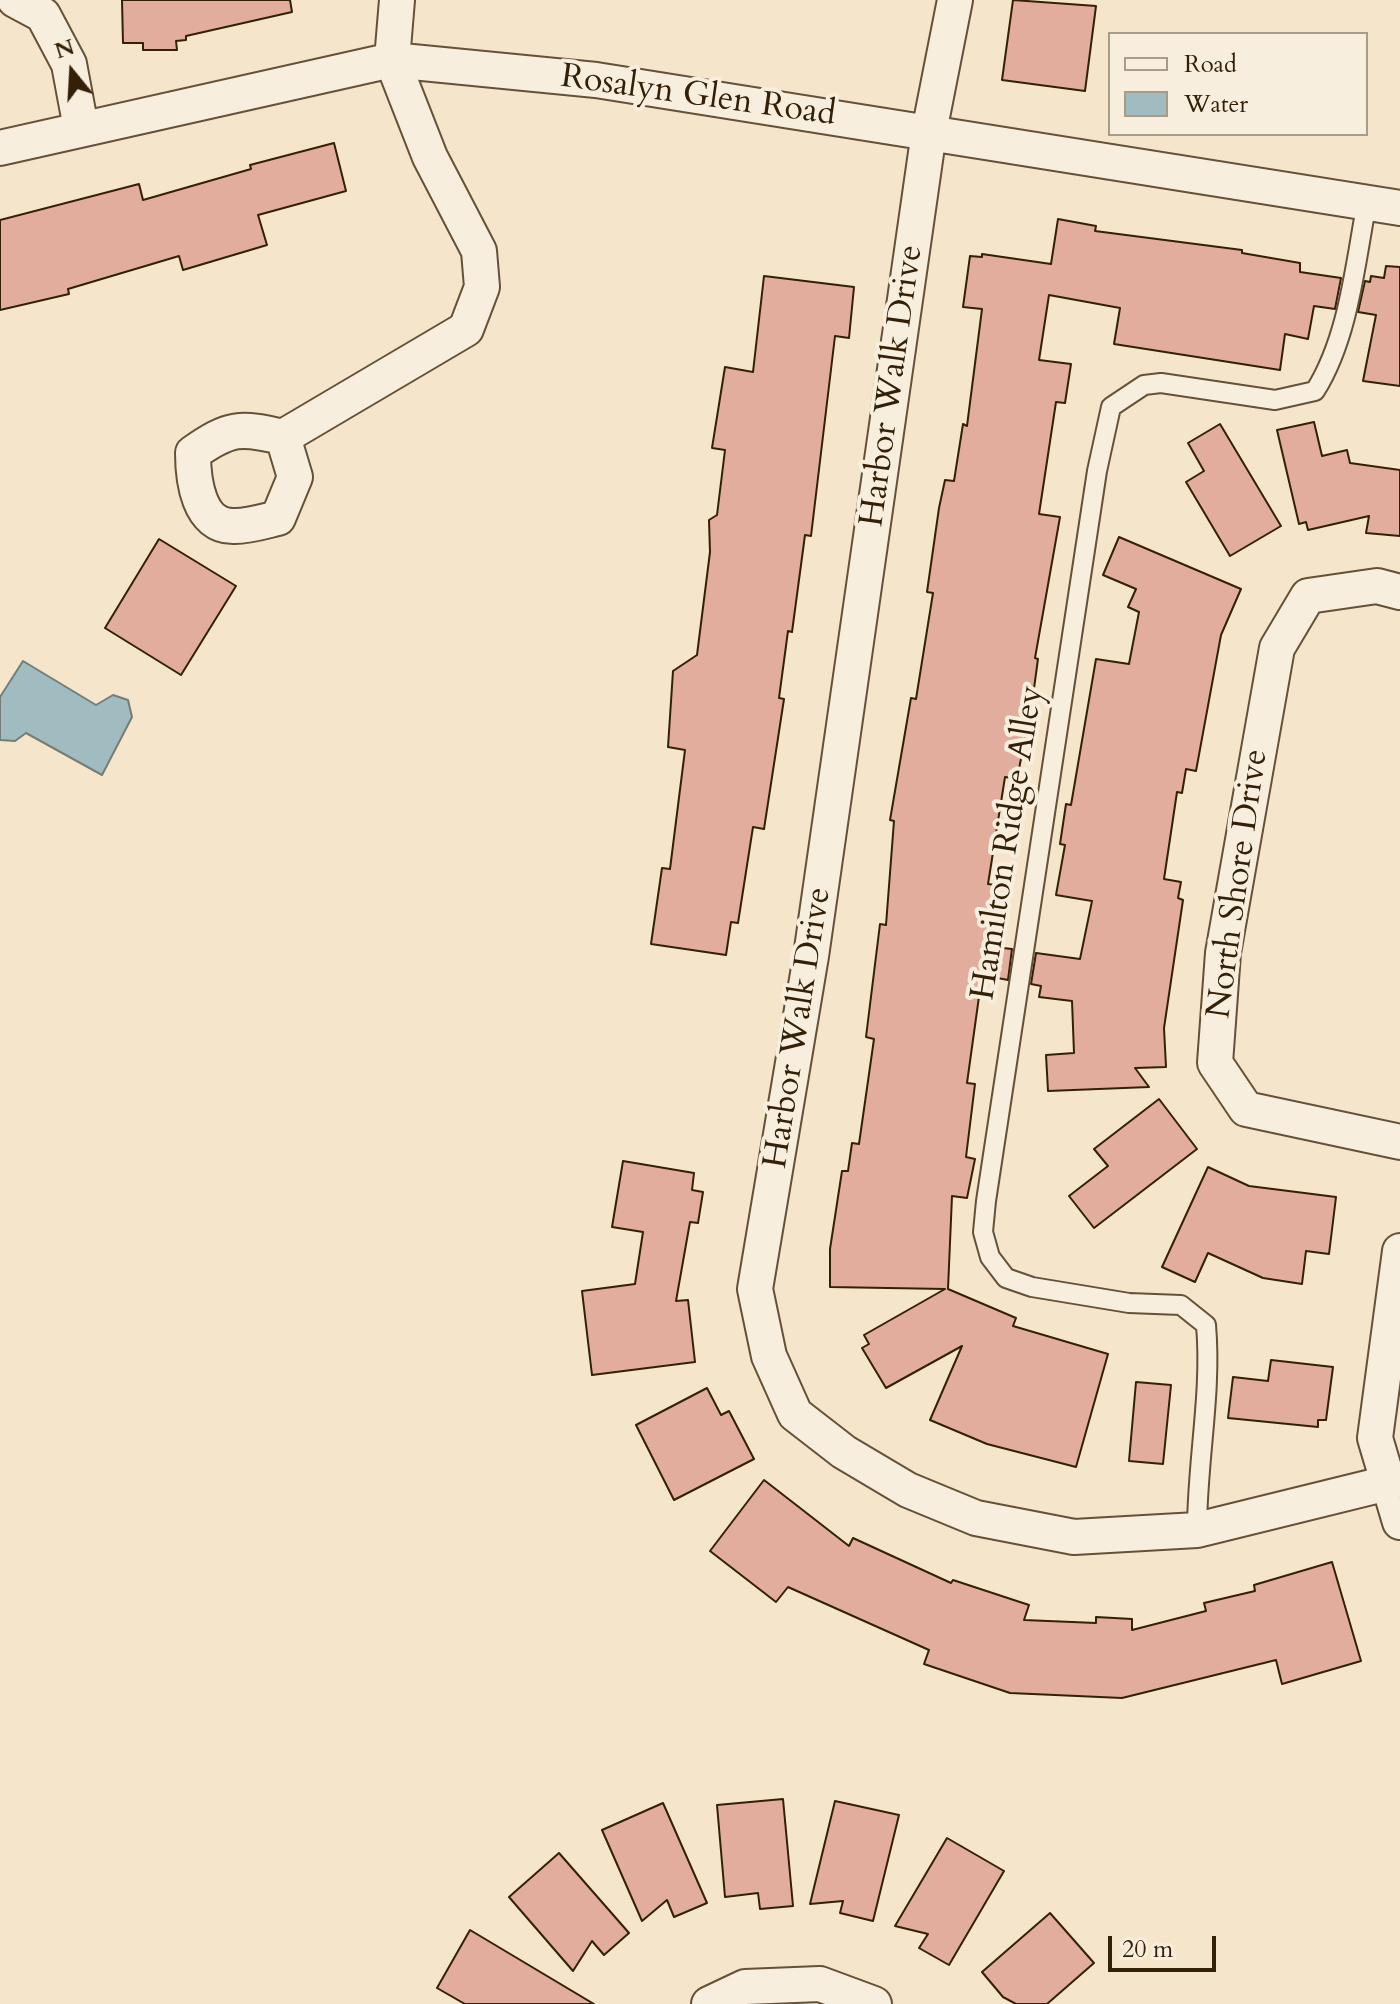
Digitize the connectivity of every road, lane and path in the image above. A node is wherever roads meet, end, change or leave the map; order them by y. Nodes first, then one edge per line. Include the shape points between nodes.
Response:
1 (15, 0) edge
2 (397, 0) edge
3 (955, 0) edge
4 (392, 60) junction
5 (81, 128) junction
6 (929, 132) junction
7 (0, 148) edge
8 (1367, 202) junction
9 (1400, 208) edge
10 (283, 437) dead end
11 (1400, 592) edge
12 (1400, 1142) edge
13 (1400, 1251) edge
14 (1393, 1482) edge
15 (1400, 1522) edge
16 (1197, 1530) junction
17 (709, 2004) edge
18 (874, 2004) edge

1 - 5 street via 43,15 69,64
2 - 4 street
3 - 6 street, Harbor Walk Drive
4 - 5 street, Rosalyn Glen Road
4 - 6 street, Rosalyn Glen Road via 596,80
4 - 10 street via 430,157 479,251 482,287 466,329
5 - 7 street, Rosalyn Glen Road
6 - 8 street, Rosalyn Glen Road
6 - 16 street, Harbor Walk Drive via 811,956 755,1289 769,1356 795,1414 844,1452 908,1490 976,1518 1074,1537
8 - 9 street, Rosalyn Glen Road
8 - 16 lane, Hamilton Ridge Alley via 1338,338 1315,391 1275,400 1161,383 1144,385 1111,407 986,1201 983,1232 990,1257 1006,1278 1129,1303 1181,1305 1206,1325 1209,1360
11 - 12 street, North Shore Drive via 1377,586 1308,596 1277,648 1223,953 1215,1063 1246,1109
13 - 14 street via 1375,1438
14 - 15 street
14 - 16 street, Harbor Walk Drive
17 - 18 street via 745,1987 820,1984

